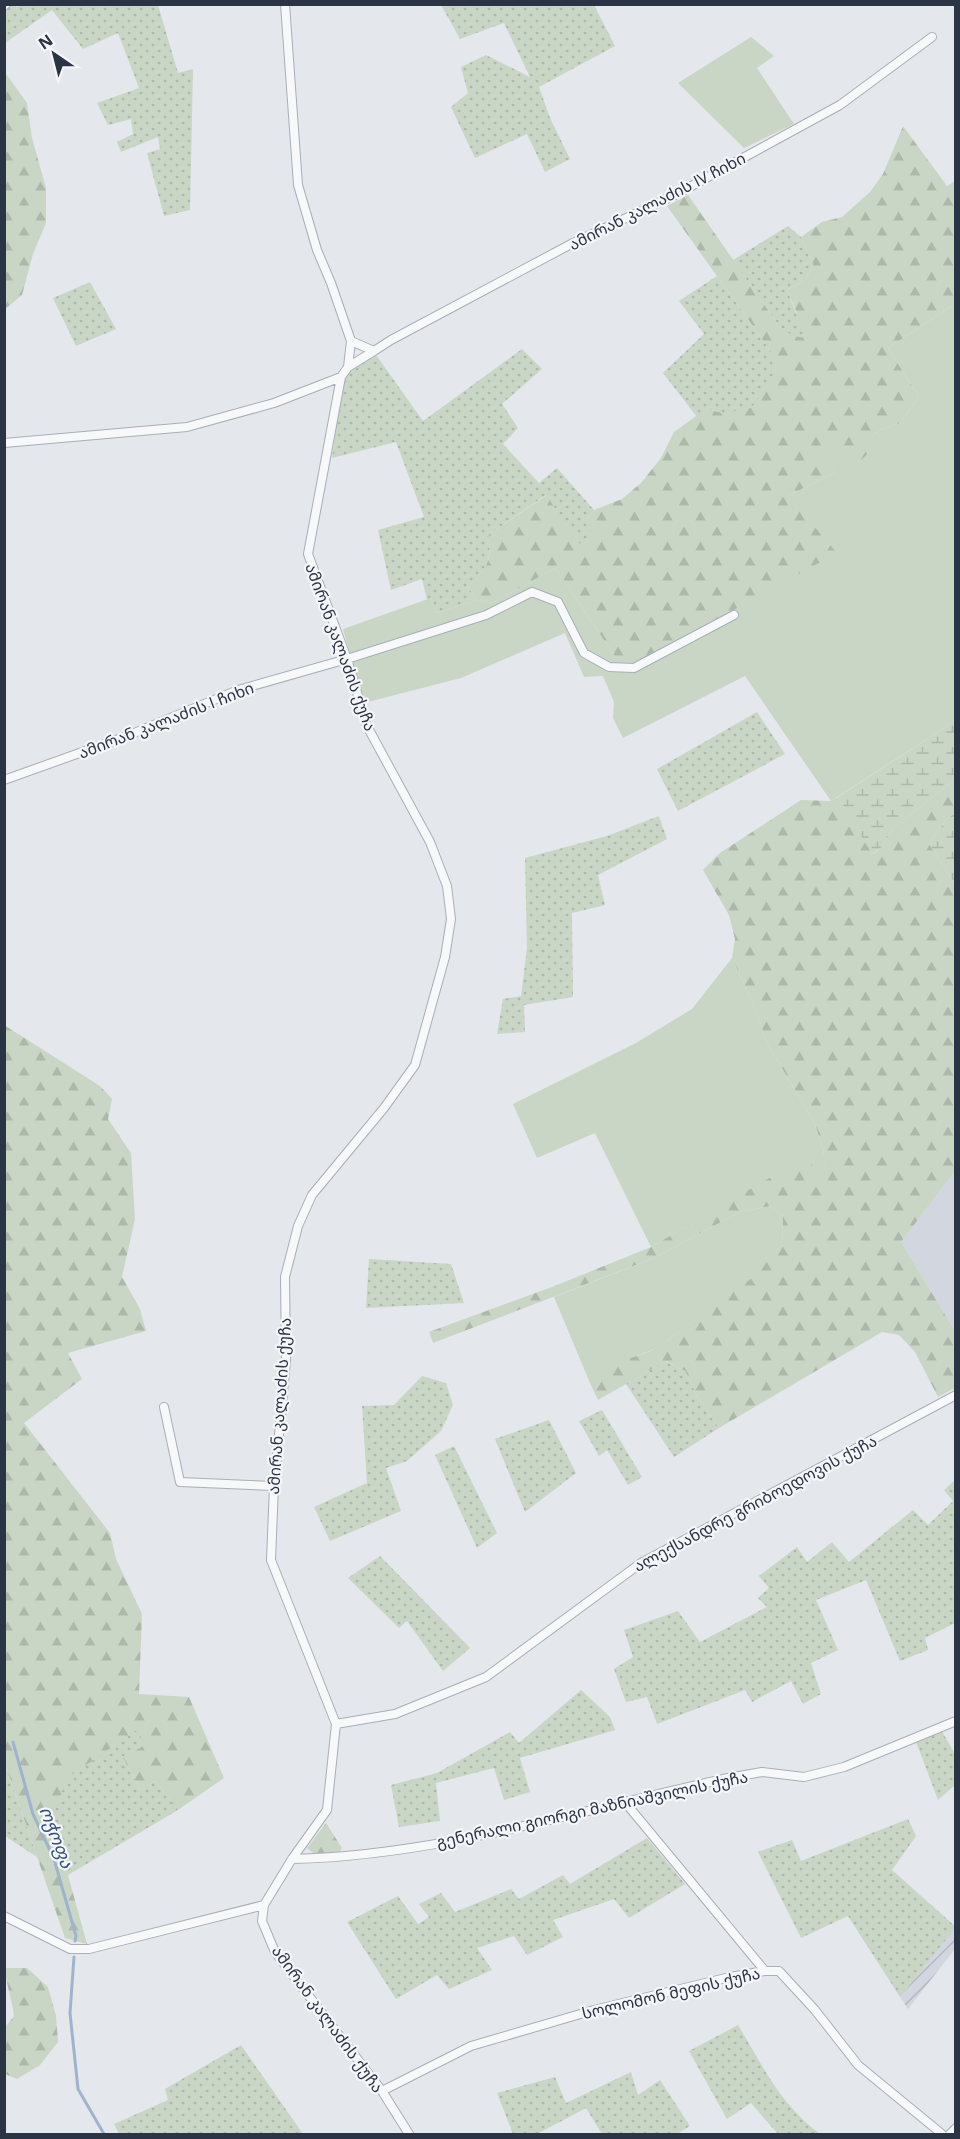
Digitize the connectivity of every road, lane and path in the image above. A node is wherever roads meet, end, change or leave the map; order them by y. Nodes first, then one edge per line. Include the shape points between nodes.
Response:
1 (285, 4) edge
2 (932, 37) dead end
3 (351, 341) junction
4 (374, 351) junction
5 (348, 367) junction
6 (340, 377) junction
7 (4, 443) edge
8 (734, 615) dead end
9 (347, 659) junction
10 (4, 780) edge
11 (956, 1395) edge
12 (164, 1407) dead end
13 (274, 1486) junction
14 (956, 1721) edge
15 (336, 1724) junction
16 (624, 1801) junction
17 (292, 1859) junction
18 (264, 1905) junction
19 (4, 1916) edge
20 (765, 1971) junction
21 (382, 2091) junction
22 (956, 2128) edge
23 (409, 2134) edge
24 (942, 2134) edge
25 (950, 2134) edge

1 - 3 street via 298,185
2 - 4 street, ამირან კალაძის IV ჩიხი via 840,105
3 - 4 street
3 - 5 street
4 - 5 street, ამირან კალაძის IV ჩიხი
5 - 6 street, ამირან კალაძის ქუჩა
6 - 7 street via 274,403 187,427
6 - 9 street, ამირან კალაძის ქუჩა via 308,554
8 - 9 street, ამირან კალაძის I ჩიხი via 634,668 609,667 584,653 558,602 532,592 486,615
9 - 10 street, ამირან კალაძის I ჩიხი via 238,690 127,736
9 - 13 street, ამირან კალაძის ქუჩა via 367,726 430,842 447,886 451,919 445,957 415,1065 312,1195 298,1226 285,1277 286,1361
11 - 15 street, ალექსანდრე გრიბოედოვის ქუჩა via 641,1563 486,1677 395,1714
12 - 13 street via 180,1482
13 - 15 street, ამირან კალაძის ქუჩა via 271,1560
14 - 16 street, გენერალი გიორგი მაზნიაშვილის ქუჩა via 844,1767 804,1777 762,1773
15 - 17 street, ამირან კალაძის ქუჩა via 327,1810
16 - 17 street, გენერალი გიორგი მაზნიაშვილის ქუჩა via 462,1840 337,1858
16 - 20 street
17 - 18 street, ამირან კალაძის ქუჩა
18 - 19 street via 89,1949 70,1949
18 - 21 street, ამირან კალაძის ქუჩა via 262,1921 275,1952
20 - 21 street, სოლომონ მეფის ქუჩა via 594,2010 471,2046
20 - 24 street, სოლომონ მეფის ქუჩა via 779,1971 858,2065
21 - 23 street, ამირან კალაძის ქუჩა
22 - 25 street

